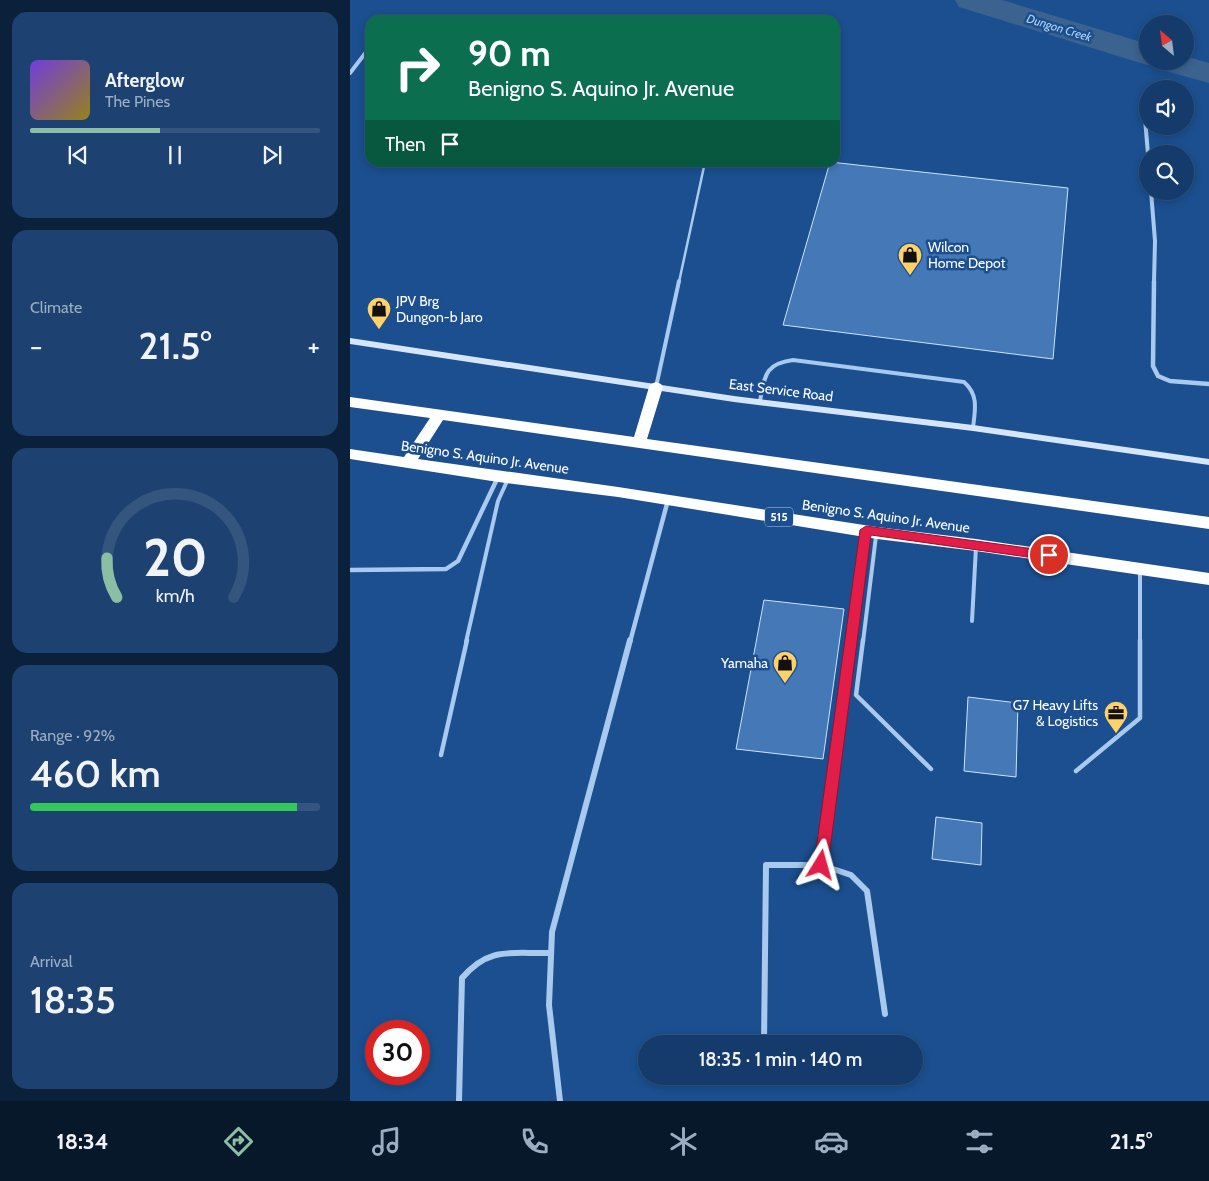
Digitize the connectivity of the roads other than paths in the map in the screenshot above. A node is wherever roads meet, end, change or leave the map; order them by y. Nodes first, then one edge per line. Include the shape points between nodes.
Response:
1 (365, 54) edge
2 (350, 73) edge
3 (704, 167) edge
4 (1152, 200) edge
5 (350, 341) edge
6 (1209, 384) edge
7 (656, 387) junction
8 (760, 401) junction
9 (350, 402) edge
10 (439, 415) junction
11 (973, 428) junction
12 (639, 443) junction
13 (350, 454) edge
14 (1209, 462) edge
15 (408, 463) junction
16 (503, 478) junction
17 (668, 500) junction
18 (1209, 523) edge
19 (871, 532) junction
20 (976, 545) junction
21 (1140, 569) junction
22 (350, 570) edge
23 (1209, 579) edge
24 (972, 621) dead end
25 (442, 754) dead end
26 (931, 769) dead end
27 (1076, 771) dead end
28 (821, 865) junction
29 (550, 952) junction
30 (885, 1014) dead end
31 (764, 1035) edge
32 (459, 1101) edge
33 (560, 1101) edge

1 - 2 street
3 - 7 lane
4 - 6 street via 1155,241 1153,366 1158,376 1170,381
5 - 7 street, East Service Road
7 - 8 street, East Service Road
7 - 12 highway
8 - 11 street, East Service Road
8 - 11 lane via 767,370 778,362 803,361 964,382 973,389 976,399
9 - 10 highway
10 - 12 highway
10 - 15 highway
11 - 14 street, East Service Road
12 - 18 highway
13 - 15 highway, Benigno S. Aquino Jr. Avenue / 515
15 - 16 highway, Benigno S. Aquino Jr. Avenue / 515
16 - 17 highway, Benigno S. Aquino Jr. Avenue / 515
16 - 22 street via 458,561 446,569
16 - 25 lane
17 - 19 highway, Benigno S. Aquino Jr. Avenue / 515
17 - 29 street via 552,932
19 - 20 highway, Benigno S. Aquino Jr. Avenue / 515
19 - 26 lane via 856,695
19 - 28 street
20 - 21 highway, Benigno S. Aquino Jr. Avenue / 515
20 - 24 lane
21 - 23 highway, Benigno S. Aquino Jr. Avenue / 515
21 - 27 lane via 1140,718
28 - 30 street via 851,875 867,891
28 - 31 street via 766,865
29 - 32 street via 492,954 473,965 462,978
29 - 33 street via 549,1006

